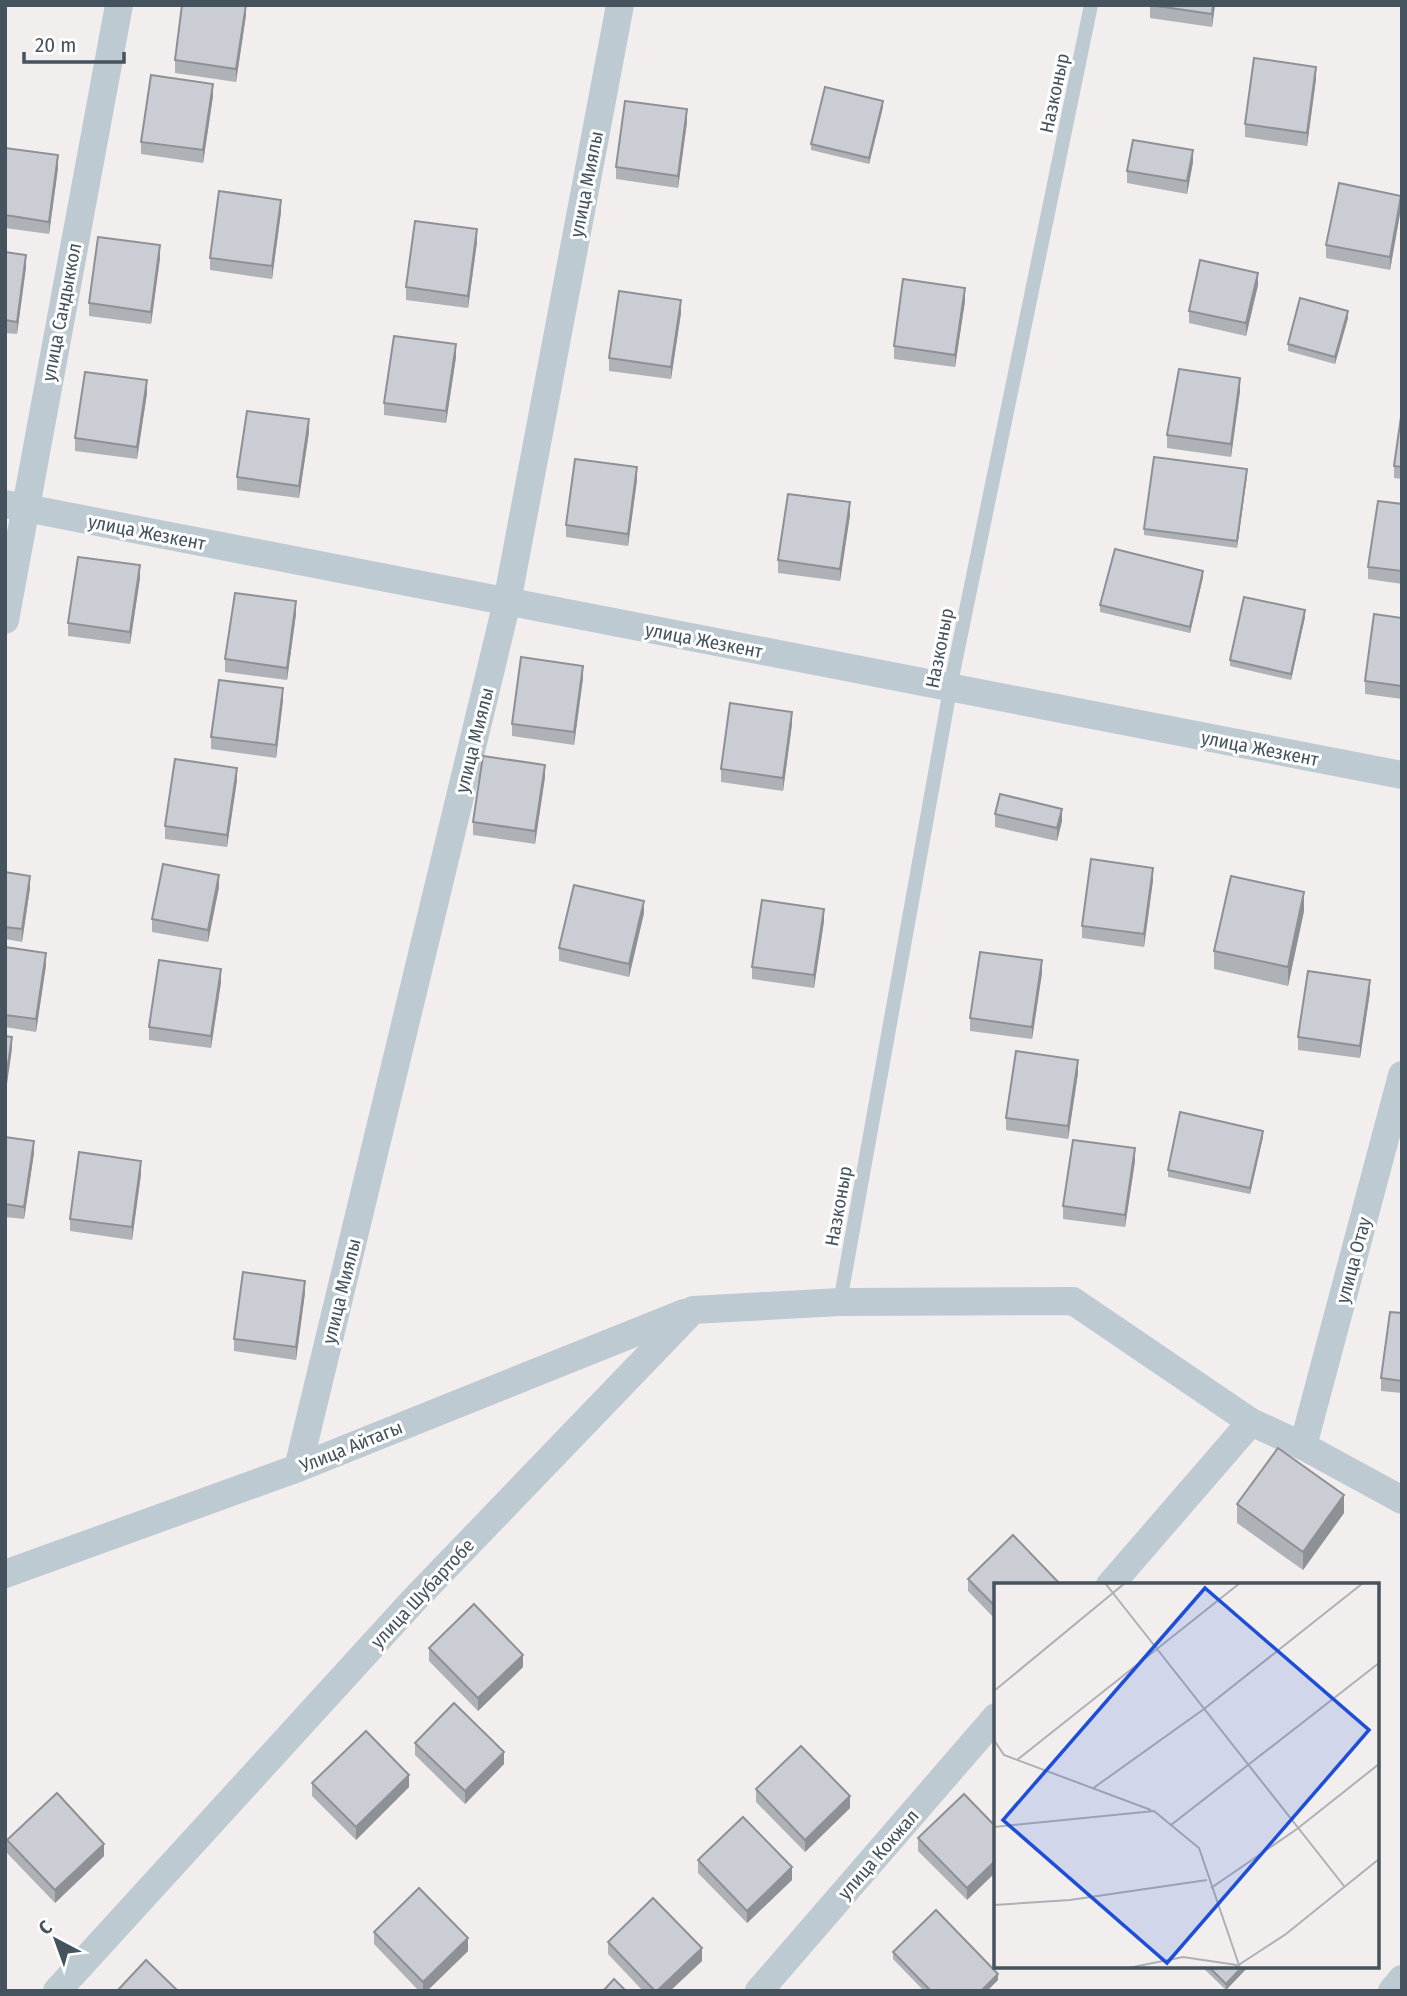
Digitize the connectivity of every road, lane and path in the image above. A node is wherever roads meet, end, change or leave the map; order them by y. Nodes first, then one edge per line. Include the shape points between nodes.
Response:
1 (119, 5) edge
2 (620, 5) edge
3 (1091, 5) edge
4 (15, 506) edge
5 (507, 602) junction
6 (5, 620) edge
7 (951, 688) junction
8 (1402, 775) edge
9 (1402, 1075) edge
10 (840, 1302) junction
11 (693, 1310) junction
12 (1251, 1422) junction
13 (1303, 1446) junction
14 (298, 1468) junction
15 (1402, 1500) edge
16 (5, 1574) edge
17 (1112, 1583) edge
18 (994, 1719) edge
19 (1402, 1979) edge
20 (57, 1991) edge
21 (760, 1991) edge
22 (1392, 1991) edge

1 - 4 street, улица Сандыккол
2 - 5 street, улица Миялы
3 - 7 lane, Назконыр
4 - 5 street, улица Жезкент
4 - 6 street, улица Сандыккол
5 - 7 street, улица Жезкент
5 - 14 street, улица Миялы
7 - 8 street, улица Жезкент
7 - 10 lane, Назконыр
9 - 13 street, улица Отау
10 - 11 street
10 - 12 street via 1073,1301
11 - 14 street, Улица Айтагы
11 - 20 street, улица Шубартобе via 413,1601
12 - 13 street
12 - 17 street
13 - 15 street
14 - 16 street, Улица Айтагы
18 - 21 street, улица Кокжал
19 - 22 street

